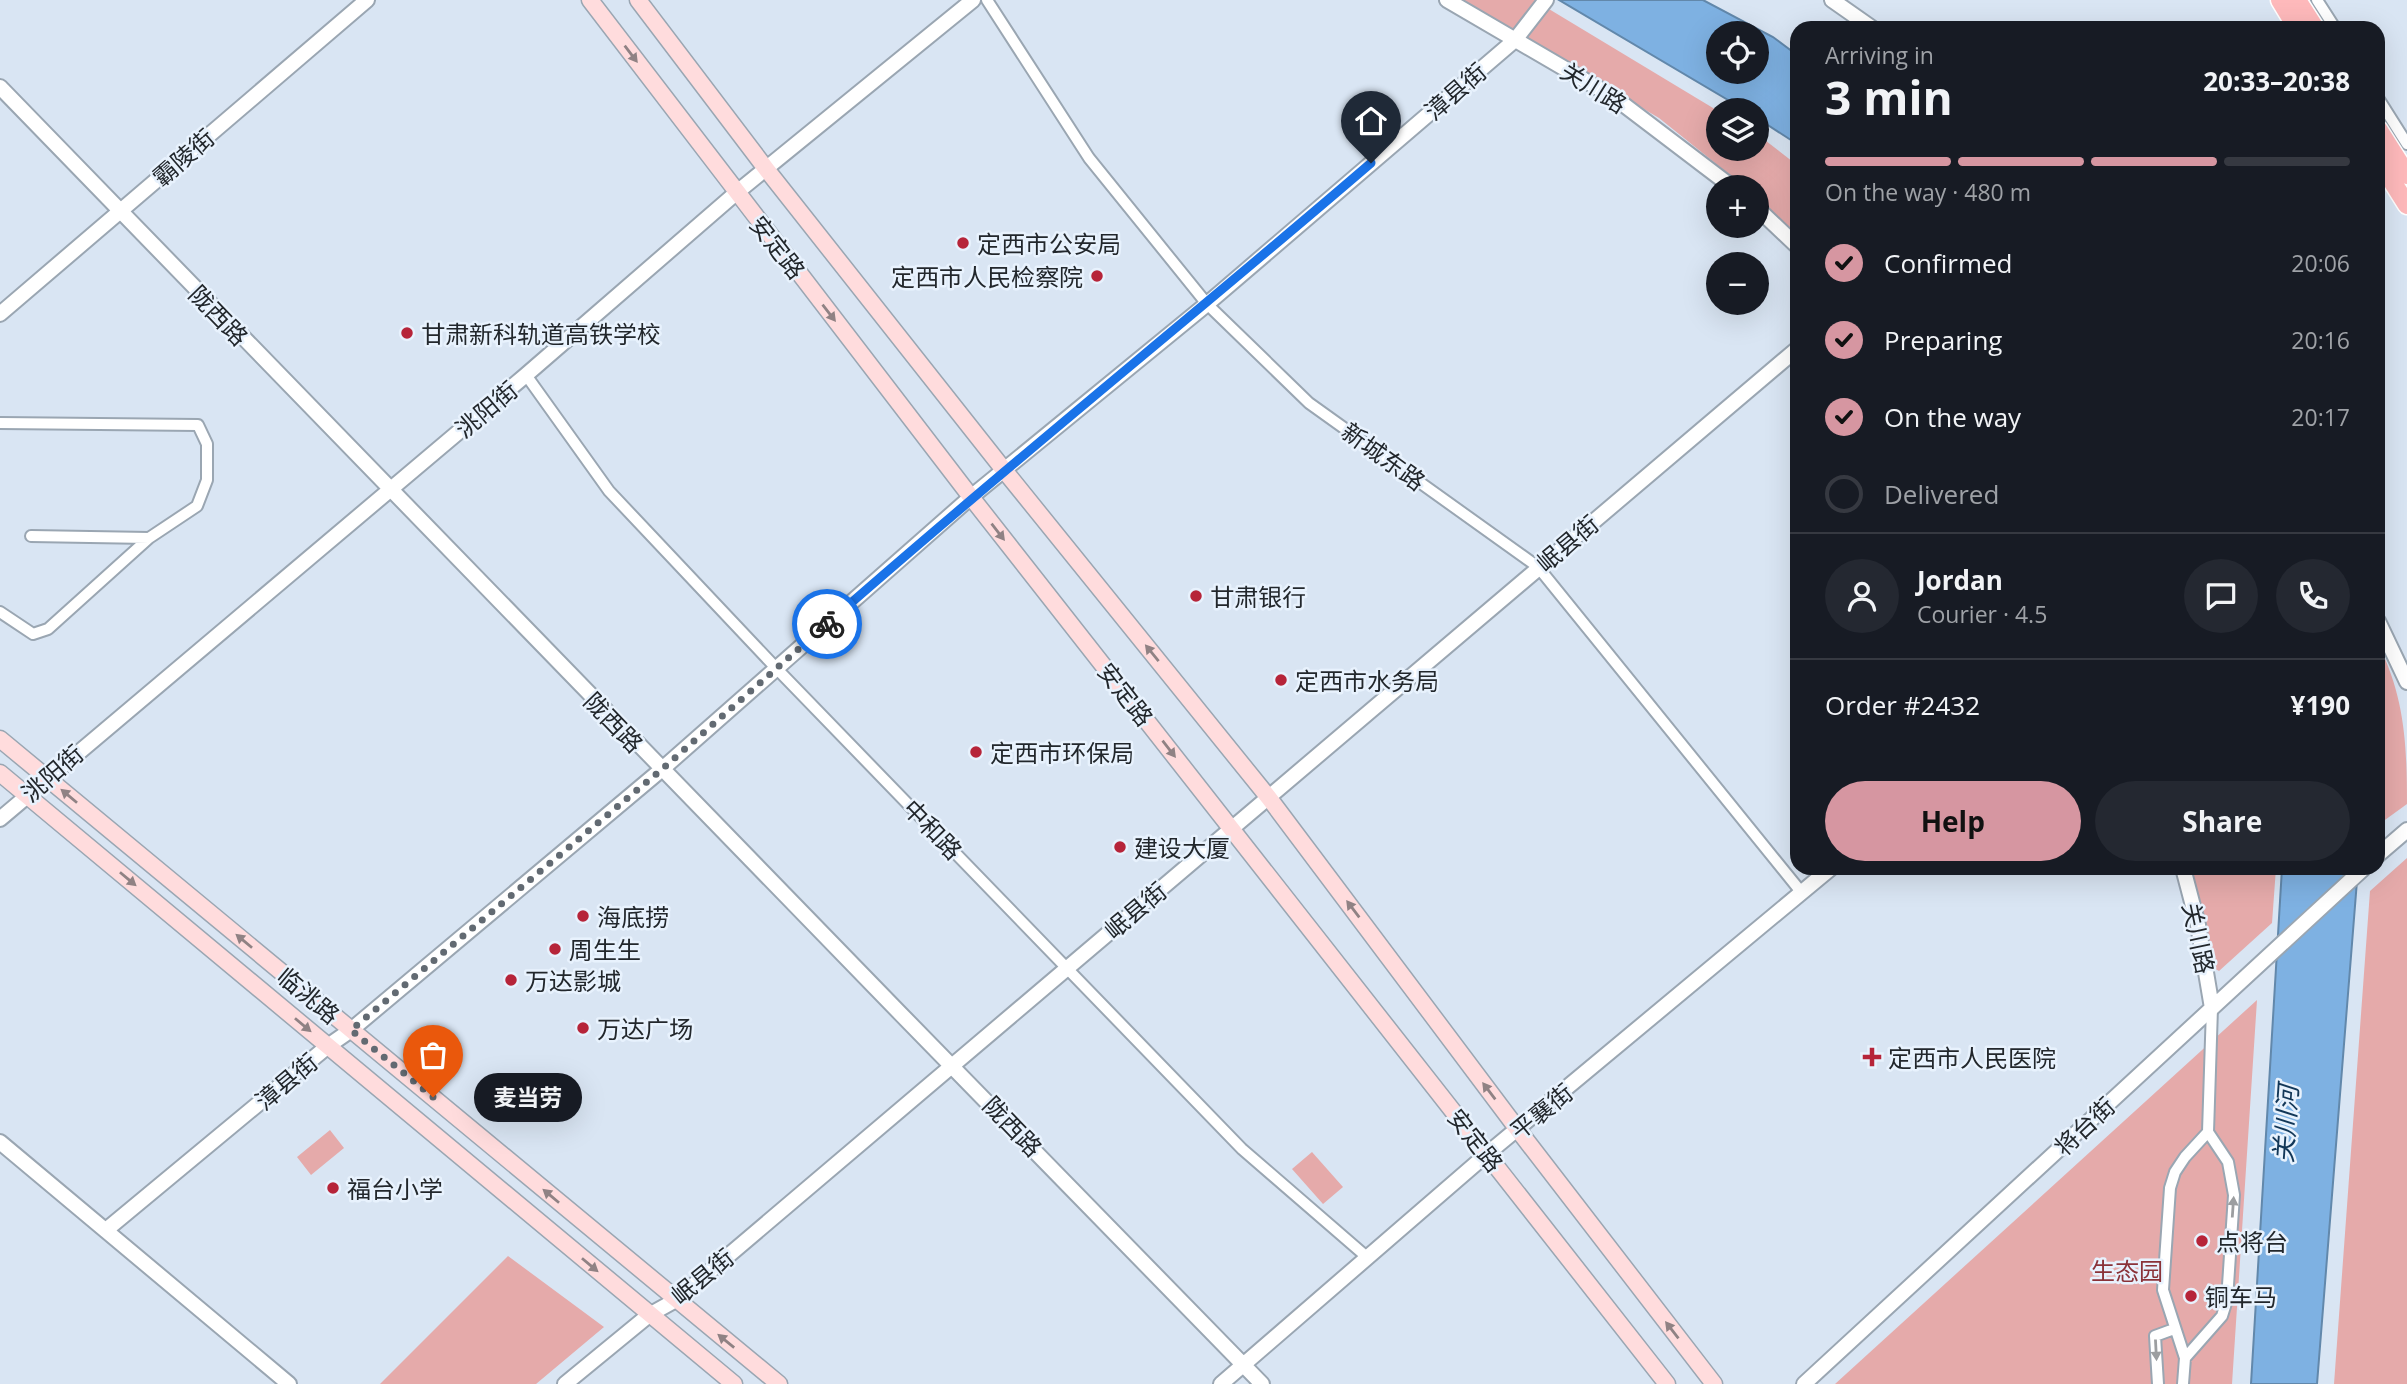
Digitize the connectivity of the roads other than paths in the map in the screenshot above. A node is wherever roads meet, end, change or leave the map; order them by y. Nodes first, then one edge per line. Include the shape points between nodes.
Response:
1 (367, 0) edge
2 (590, 0) edge
3 (638, 0) edge
4 (973, 0) edge
5 (987, 0) edge
6 (1447, 0) edge
7 (1832, 0) edge
8 (2280, 0) edge
9 (2297, 0) edge
10 (2317, 0) edge
11 (1542, 5) edge
12 (1862, 21) edge
13 (2293, 21) edge
14 (2310, 21) edge
15 (2330, 21) edge
16 (1515, 40) junction
17 (0, 87) edge
18 (2385, 109) edge
19 (2385, 140) edge
20 (2407, 144) edge
21 (766, 170) junction
22 (2385, 170) edge
23 (1716, 175) edge
24 (2407, 175) edge
25 (736, 193) junction
26 (2407, 205) edge
27 (120, 212) junction
28 (1769, 219) edge
29 (1790, 239) edge
30 (1207, 304) junction
31 (0, 314) edge
32 (1790, 355) edge
33 (526, 375) junction
34 (0, 423) edge
35 (1004, 470) junction
36 (388, 491) junction
37 (971, 497) junction
38 (31, 536) dead end
39 (149, 538) junction
40 (1538, 566) junction
41 (0, 612) edge
42 (2385, 636) edge
43 (776, 669) junction
44 (2407, 682) edge
45 (0, 739) edge
46 (661, 770) junction
47 (0, 773) edge
48 (46, 777) junction
49 (27, 795) junction
50 (1269, 798) junction
51 (0, 819) edge
52 (1232, 829) junction
53 (2407, 830) edge
54 (2385, 849) edge
55 (1823, 875) edge
56 (2185, 875) edge
57 (2356, 875) edge
58 (1802, 893) junction
59 (1065, 967) junction
60 (2212, 1008) junction
61 (351, 1030) junction
62 (328, 1046) junction
63 (953, 1064) junction
64 (1518, 1131) junction
65 (2208, 1132) junction
66 (0, 1142) edge
67 (1488, 1154) junction
68 (106, 1230) junction
69 (1368, 1258) junction
70 (676, 1300) junction
71 (649, 1315) junction
72 (2174, 1329) junction
73 (2185, 1358) junction
74 (1243, 1365) junction
75 (289, 1384) edge
76 (565, 1384) edge
77 (734, 1384) edge
78 (779, 1384) edge
79 (1221, 1384) edge
80 (1262, 1384) edge
81 (1667, 1384) edge
82 (1714, 1384) edge
83 (1804, 1384) edge
84 (2158, 1384) edge
85 (2183, 1384) edge

1 - 27 street, 霸陵街
2 -> 25 main road, 安定路
3 - 21 main road, 安定路
4 - 21 street, 洮阳街
5 - 30 street, 新城东路 via 1089,158
6 - 16 street, 关川路
7 - 12 street
8 - 13 main road
9 - 14 main road
10 - 15 street
11 - 16 street, 漳县街
16 - 23 street, 关川路 via 1615,98
16 - 30 street, 漳县街
17 - 27 street, 陇西路
18 - 20 street
19 - 24 main road
21 - 25 street, 洮阳街
21 - 35 main road, 安定路
22 - 26 main road
25 - 33 street, 洮阳街
25 -> 37 main road, 安定路
27 - 31 street, 霸陵街
27 - 36 street, 陇西路
28 - 29 street
30 - 35 street, 漳县街
30 - 40 street, 新城东路 via 1309,403
32 - 40 street, 岷县街
33 - 36 street, 洮阳街
33 - 43 street, 中和路 via 609,491
34 - 39 street via 198,425 207,444 207,480 197,506
35 - 37 street, 漳县街
50 -> 35 main road, 安定路
36 - 46 street, 陇西路
36 - 48 street, 洮阳街
37 - 43 street, 漳县街
37 -> 52 main road, 安定路
38 - 39 street
39 - 41 street via 48,629 33,634
40 - 50 street, 岷县街
40 - 58 street, 新城东路
42 - 44 street
43 - 46 street, 漳县街
43 - 59 street, 中和路
45 - 48 main road, 临洮路
46 - 61 street, 漳县街
46 - 63 street, 陇西路
47 - 49 main road, 临洮路
48 - 49 street, 洮阳街
61 -> 48 main road, 临洮路
49 - 51 street, 洮阳街
49 -> 62 main road, 临洮路
50 - 52 street, 岷县街
64 -> 50 main road, 安定路
52 - 59 street, 岷县街
52 - 67 main road, 安定路
53 - 54 street
55 - 58 street, 平襄街
56 - 60 street, 关川路
57 - 60 street, 将台街
58 - 64 street, 平襄街
59 - 63 street, 岷县街
59 - 69 street, 中和路 via 1242,1149
60 - 65 street
60 - 83 street, 将台街
61 - 62 street, 漳县街
70 -> 61 main road, 临洮路
62 - 68 street, 漳县街
62 -> 71 main road, 临洮路
63 - 70 street, 岷县街
63 - 74 street, 陇西路
64 - 67 street, 平襄街
82 -> 64 main road, 安定路
65 - 72 street via 2180,1164 2170,1188 2163,1290
73 -> 65 street via 2222,1316 2227,1300 2232,1178 2228,1162
66 - 68 street
67 - 69 street, 平襄街
67 - 81 main road, 安定路
68 - 75 street
69 - 74 street, 平襄街
70 - 71 street, 岷县街
78 -> 70 main road, 临洮路
71 - 76 street, 岷县街
71 - 77 main road, 临洮路
72 - 73 street
72 -> 84 street via 2155,1336
73 - 85 street
74 - 79 street, 平襄街
74 - 80 street, 陇西路

